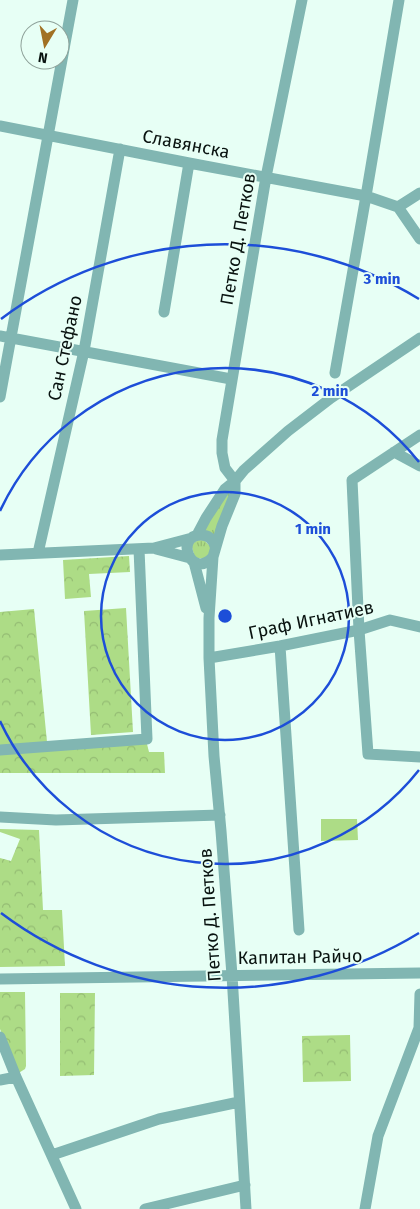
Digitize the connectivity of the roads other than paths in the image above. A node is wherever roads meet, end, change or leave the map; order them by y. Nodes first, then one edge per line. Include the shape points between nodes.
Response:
1 (73, 0) edge
2 (302, 0) edge
3 (399, 0) edge
4 (0, 126) edge
5 (48, 136) junction
6 (120, 149) junction
7 (188, 163) junction
8 (266, 177) junction
9 (420, 192) edge
10 (366, 196) junction
11 (398, 207) junction
12 (420, 239) edge
13 (164, 312) dead end
14 (6, 337) edge
15 (420, 338) edge
16 (84, 351) junction
17 (335, 373) dead end
18 (231, 380) junction
19 (0, 397) edge
20 (420, 435) edge
21 (394, 452) junction
22 (420, 466) edge
23 (236, 481) junction
24 (194, 537) junction
25 (154, 548) junction
26 (139, 549) junction
27 (214, 552) junction
28 (38, 553) junction
29 (0, 554) edge
30 (192, 560) junction
31 (209, 618) junction
32 (420, 627) edge
33 (358, 630) junction
34 (280, 646) junction
35 (209, 658) junction
36 (0, 750) edge
37 (420, 757) edge
38 (220, 815) junction
39 (0, 817) edge
40 (299, 930) dead end
41 (420, 973) edge
42 (232, 975) junction
43 (0, 979) edge
44 (420, 994) edge
45 (419, 1028) edge
46 (0, 1037) edge
47 (16, 1077) junction
48 (0, 1080) edge
49 (239, 1102) junction
50 (52, 1155) junction
51 (245, 1185) junction
52 (76, 1209) edge
53 (145, 1209) edge
54 (246, 1209) edge
55 (366, 1209) edge

1 - 5 street
2 - 8 street, Петко Д. Петков
3 - 10 street
4 - 5 street, Славянска
5 - 6 street, Славянска
5 - 14 street
6 - 7 street, Славянска
6 - 16 street, Сан Стефано
7 - 8 street, Славянска
7 - 13 street
8 - 10 street, Славянска
8 - 18 street, Петко Д. Петков
9 - 11 street
10 - 11 street, Славянска
10 - 17 street
11 - 12 street
14 - 16 street
14 - 19 street
15 - 23 street via 288,431
16 - 18 street
16 - 28 street, Сан Стефано
18 - 23 street, Петко Д. Петков via 222,453 225,468
20 - 21 street
21 - 22 street
21 - 33 street via 352,480
23 - 24 street via 225,488
23 - 27 street, Петко Д. Петков via 235,494
24 - 25 street
24 - 27 street via 208,537 213,541
24 - 30 street via 187,548
25 - 26 street
25 - 30 street
26 - 28 street
26 - 36 street via 146,739
27 - 30 street via 210,561 204,564
27 - 31 street, Петко Д. Петков
28 - 29 street
30 - 31 street, Петко Д. Петков
31 - 35 street, Петко Д. Петков
32 - 33 street, Граф Игнатиев via 390,620
33 - 34 street, Граф Игнатиев
33 - 37 street via 368,754
34 - 35 street, Граф Игнатиев
34 - 40 street
35 - 38 street, Петко Д. Петков
38 - 39 street via 56,820
38 - 42 street, Петко Д. Петков
41 - 42 street, Капитан Райчо
42 - 43 street, Капитан Райчо
42 - 49 street, Петко Д. Петков
44 - 45 street
45 - 55 street via 378,1136
46 - 47 street
47 - 48 street
47 - 50 street
49 - 50 street via 159,1119
49 - 51 street, Петко Д. Петков
50 - 52 street
51 - 53 street
51 - 54 street, Петко Д. Петков

